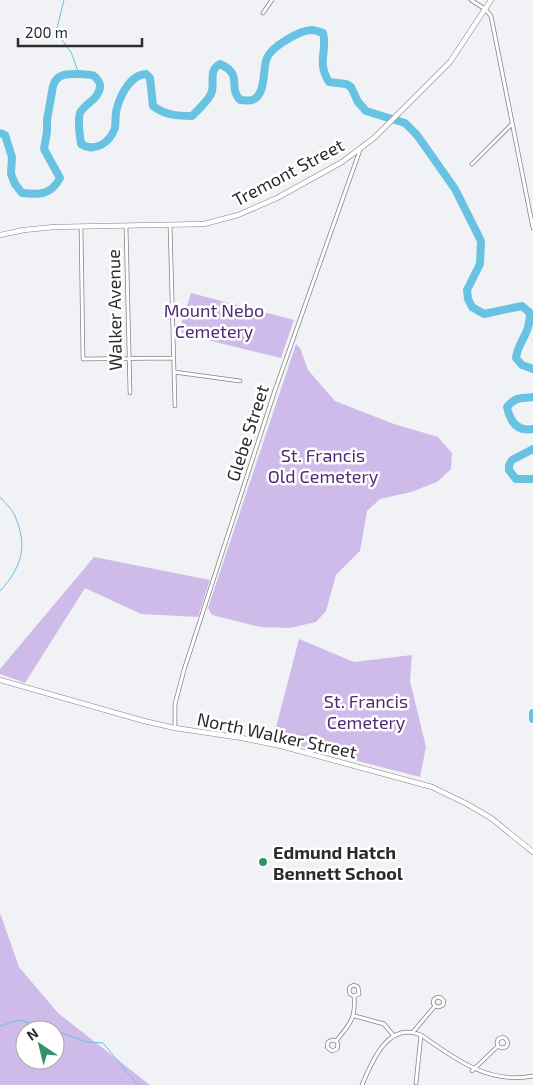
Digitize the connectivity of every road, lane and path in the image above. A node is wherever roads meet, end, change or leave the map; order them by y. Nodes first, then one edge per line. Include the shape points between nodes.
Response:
1 (272, 0) edge
2 (471, 0) edge
3 (491, 0) edge
4 (485, 9) junction
5 (263, 14) dead end
6 (512, 124) junction
7 (360, 150) junction
8 (472, 164) dead end
9 (170, 225) junction
10 (81, 226) junction
11 (126, 226) junction
12 (533, 228) edge
13 (0, 235) edge
14 (129, 358) junction
15 (173, 358) junction
16 (174, 372) junction
17 (240, 381) dead end
18 (130, 393) dead end
19 (174, 406) dead end
20 (0, 680) edge
21 (175, 728) junction
22 (533, 852) edge
23 (354, 996) dead end
24 (435, 1006) dead end
25 (355, 1016) junction
26 (414, 1032) junction
27 (393, 1035) junction
28 (421, 1035) junction
29 (336, 1041) dead end
30 (498, 1046) dead end
31 (472, 1071) junction
32 (533, 1076) edge
33 (491, 1079) dead end
34 (496, 1081) dead end
35 (416, 1084) edge
36 (362, 1085) edge

1 - 5 street
2 - 4 street
3 - 4 main road, Tremont Street
4 - 6 street via 491,16
4 - 7 main road, Tremont Street via 450,62
6 - 8 street
6 - 12 street
7 - 9 main road, Tremont Street via 311,180 238,215 209,223
7 - 21 street, Glebe Street via 274,393 184,670 175,704
9 - 11 main road, Tremont Street
9 - 15 street
10 - 11 main road, Tremont Street
10 - 13 main road, Tremont Street
10 - 14 street via 83,359
11 - 14 street, Walker Avenue
14 - 15 street
14 - 18 street, Walker Avenue
15 - 16 street
16 - 17 street
16 - 19 street
20 - 21 main road, North Walker Street
21 - 22 main road, North Walker Street via 276,745 432,788 491,818
23 - 25 street
24 - 26 street
25 - 27 street via 384,1024
25 - 29 street
26 - 27 street
26 - 28 street
27 - 36 street via 383,1045
28 - 31 street
28 - 35 street
30 - 31 street
31 - 33 street
32 - 34 street via 513,1082

